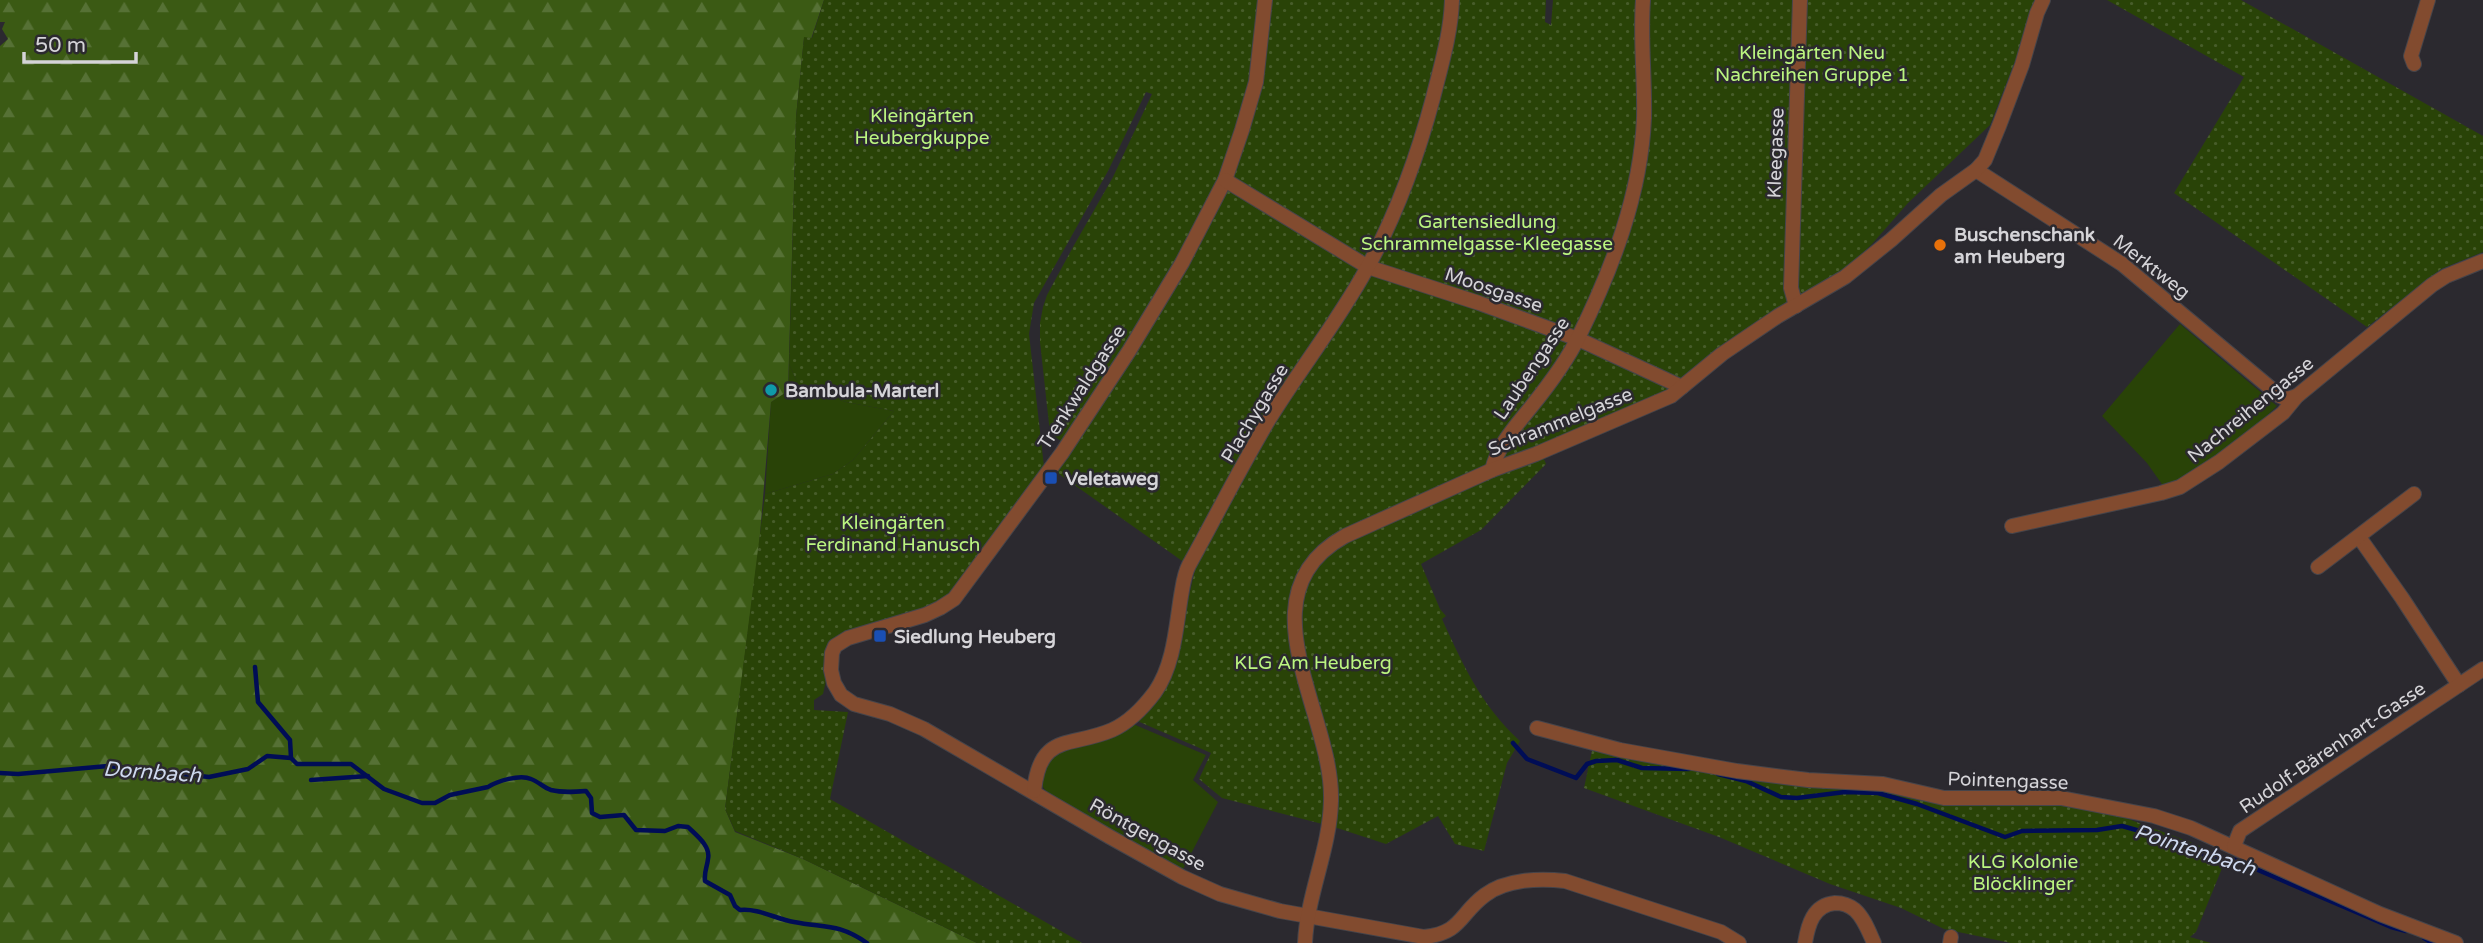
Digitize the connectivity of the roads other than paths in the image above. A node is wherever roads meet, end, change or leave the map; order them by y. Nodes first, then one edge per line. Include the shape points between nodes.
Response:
1 (1265, 0) edge
2 (1452, 0) edge
3 (1643, 0) edge
4 (1800, 0) edge
5 (2043, 0) edge
6 (2428, 0) edge
7 (2414, 64) dead end
8 (1976, 170) junction
9 (1224, 180) junction
10 (2483, 261) edge
11 (1368, 267) junction
12 (1796, 306) junction
13 (1578, 339) junction
14 (1682, 387) junction
15 (2297, 396) junction
16 (1492, 470) junction
17 (2414, 494) dead end
18 (2012, 526) dead end
19 (2359, 537) junction
20 (2318, 567) dead end
21 (2483, 669) edge
22 (2459, 685) junction
23 (848, 700) joint
24 (1537, 728) dead end
25 (1034, 791) junction
26 (2234, 846) junction
27 (1307, 916) junction
28 (1453, 937) edge
29 (1305, 943) edge
30 (1739, 943) edge
31 (1805, 943) edge
32 (1874, 943) edge
33 (2456, 943) edge

1 - 9 street, Trenkwaldgasse via 1256,82
2 - 11 street, Plachygasse via 1447,41 1420,148
3 - 13 street, Laubengasse via 1644,118 1636,172 1625,226
4 - 12 street, Kleegasse via 1791,288
5 - 8 street, Schrammelgasse via 1999,126
6 - 7 street via 2411,56
8 - 12 street, Schrammelgasse via 1844,278
8 - 15 street, Merktweg via 2122,264 2280,396
9 - 11 street, Moosgasse
9 - 23 street, Trenkwaldgasse via 1182,263 1129,351 1062,453 964,587 940,608 835,646 831,670 837,690
10 - 15 street, Nachreihengasse via 2432,285
11 - 13 street, Moosgasse
11 - 25 street, Plachygasse via 1268,422 1188,568 1169,661 1156,690 1121,725 1049,750 1040,762
12 - 14 street, Schrammelgasse via 1722,354
13 - 14 street, Moosgasse
13 - 16 street, Laubengasse via 1507,436
14 - 16 street, Schrammelgasse via 1671,396
15 - 18 street, Nachreihengasse via 2230,454 2180,487
16 - 27 street, Schrammelgasse via 1338,539 1315,560 1296,591 1294,625 1331,790 1328,829
17 - 19 street
19 - 20 street
19 - 22 street
21 - 22 street, Rudolf-Bärenhart-Gasse
22 - 26 street, Rudolf-Bärenhart-Gasse via 2240,831
23 - 25 street, Röntgengasse via 925,729
24 - 26 street, Pointengasse via 1620,750 1737,771 1883,785 1944,798 2036,797 2108,806 2179,824
25 - 27 street, Röntgengasse via 1199,885 1251,904
26 - 33 street, Pointengasse via 2380,914
27 - 28 street, Röntgengasse via 1412,936
27 - 29 street, Schrammelgasse
28 - 30 street, Röntgengasse via 1489,892 1523,881 1552,879 1721,932
31 - 32 street via 1811,918 1819,908 1840,903 1857,912

